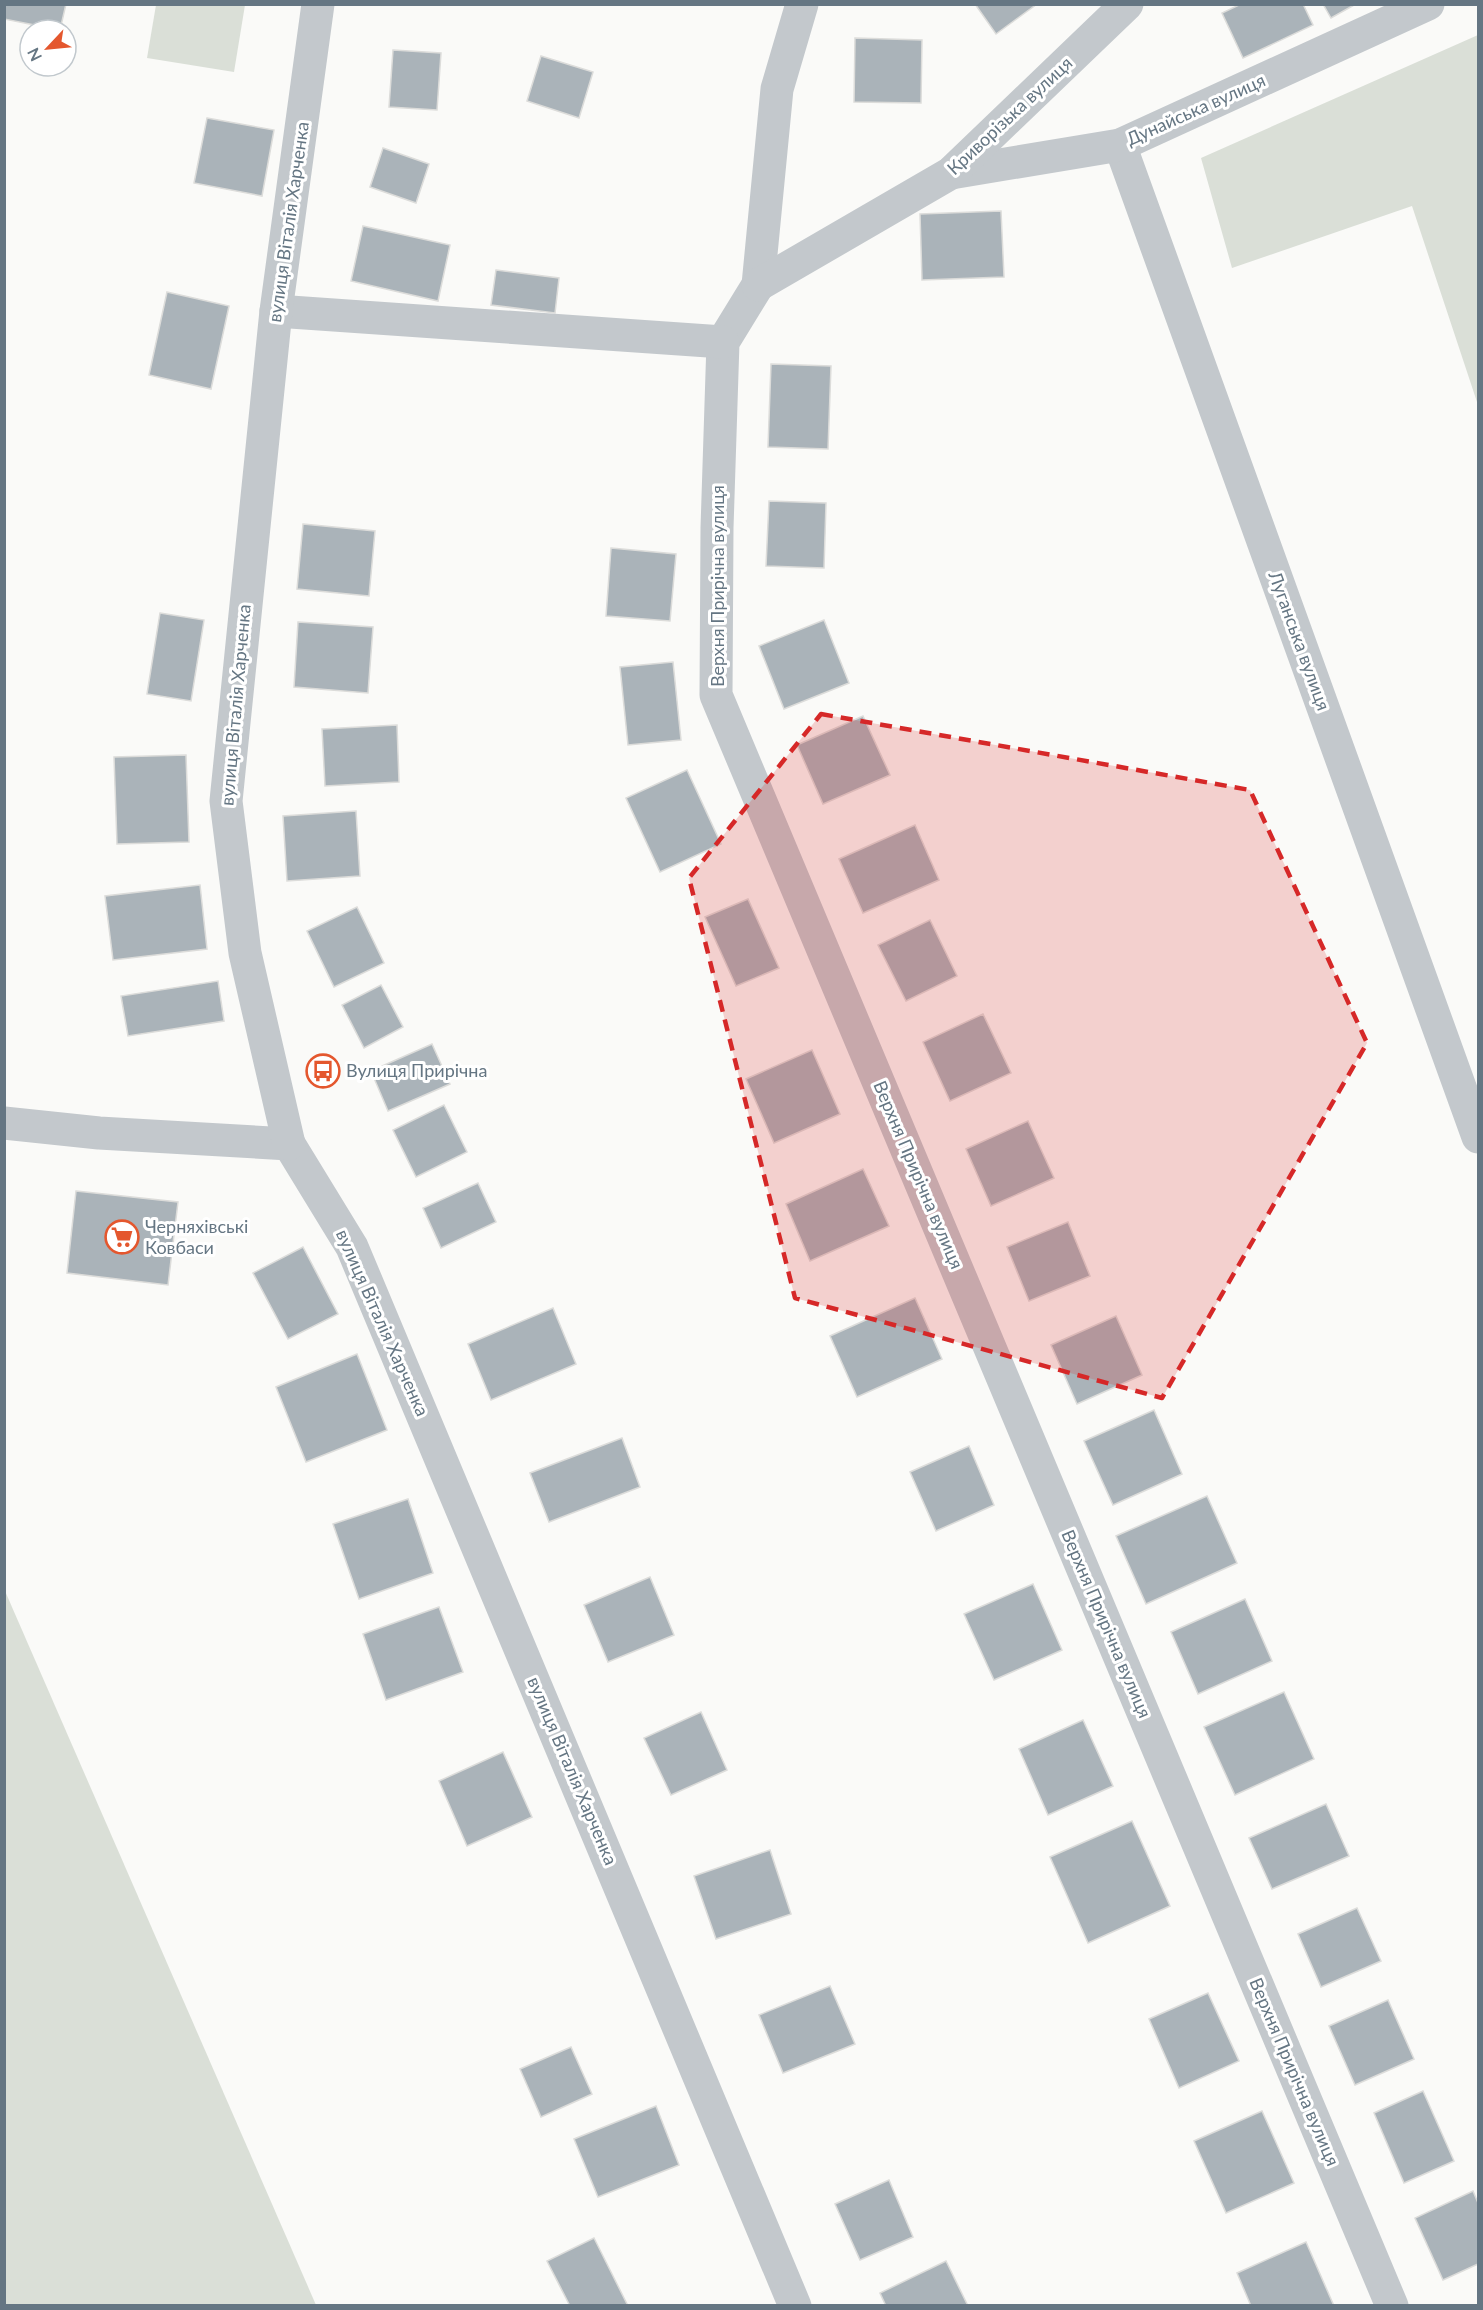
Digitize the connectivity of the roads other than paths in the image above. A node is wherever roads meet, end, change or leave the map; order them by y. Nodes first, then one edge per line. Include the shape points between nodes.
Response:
1 (318, 4) edge
2 (802, 4) edge
3 (1127, 4) edge
4 (1428, 4) edge
5 (1120, 145) junction
6 (951, 173) junction
7 (758, 285) junction
8 (276, 311) junction
9 (723, 342) junction
10 (4, 1123) edge
11 (1479, 1137) edge
12 (289, 1144) junction
13 (795, 2306) edge
14 (1392, 2306) edge

1 - 8 street, вулиця Віталія Харченка
2 - 7 street, Верхня Прирічна вулиця via 777,89
3 - 6 street, Криворізька вулиця
4 - 5 street, Дунайська вулиця
5 - 6 street, Дунайська вулиця
5 - 11 street, Луганська вулиця
6 - 7 street, Криворізька вулиця
7 - 9 street, Верхня Прирічна вулиця
8 - 9 street
8 - 12 street, вулиця Віталія Харченка via 225,801 245,953
9 - 14 street, Верхня Прирічна вулиця via 716,694
10 - 12 street
12 - 13 street, вулиця Віталія Харченка via 352,1247

